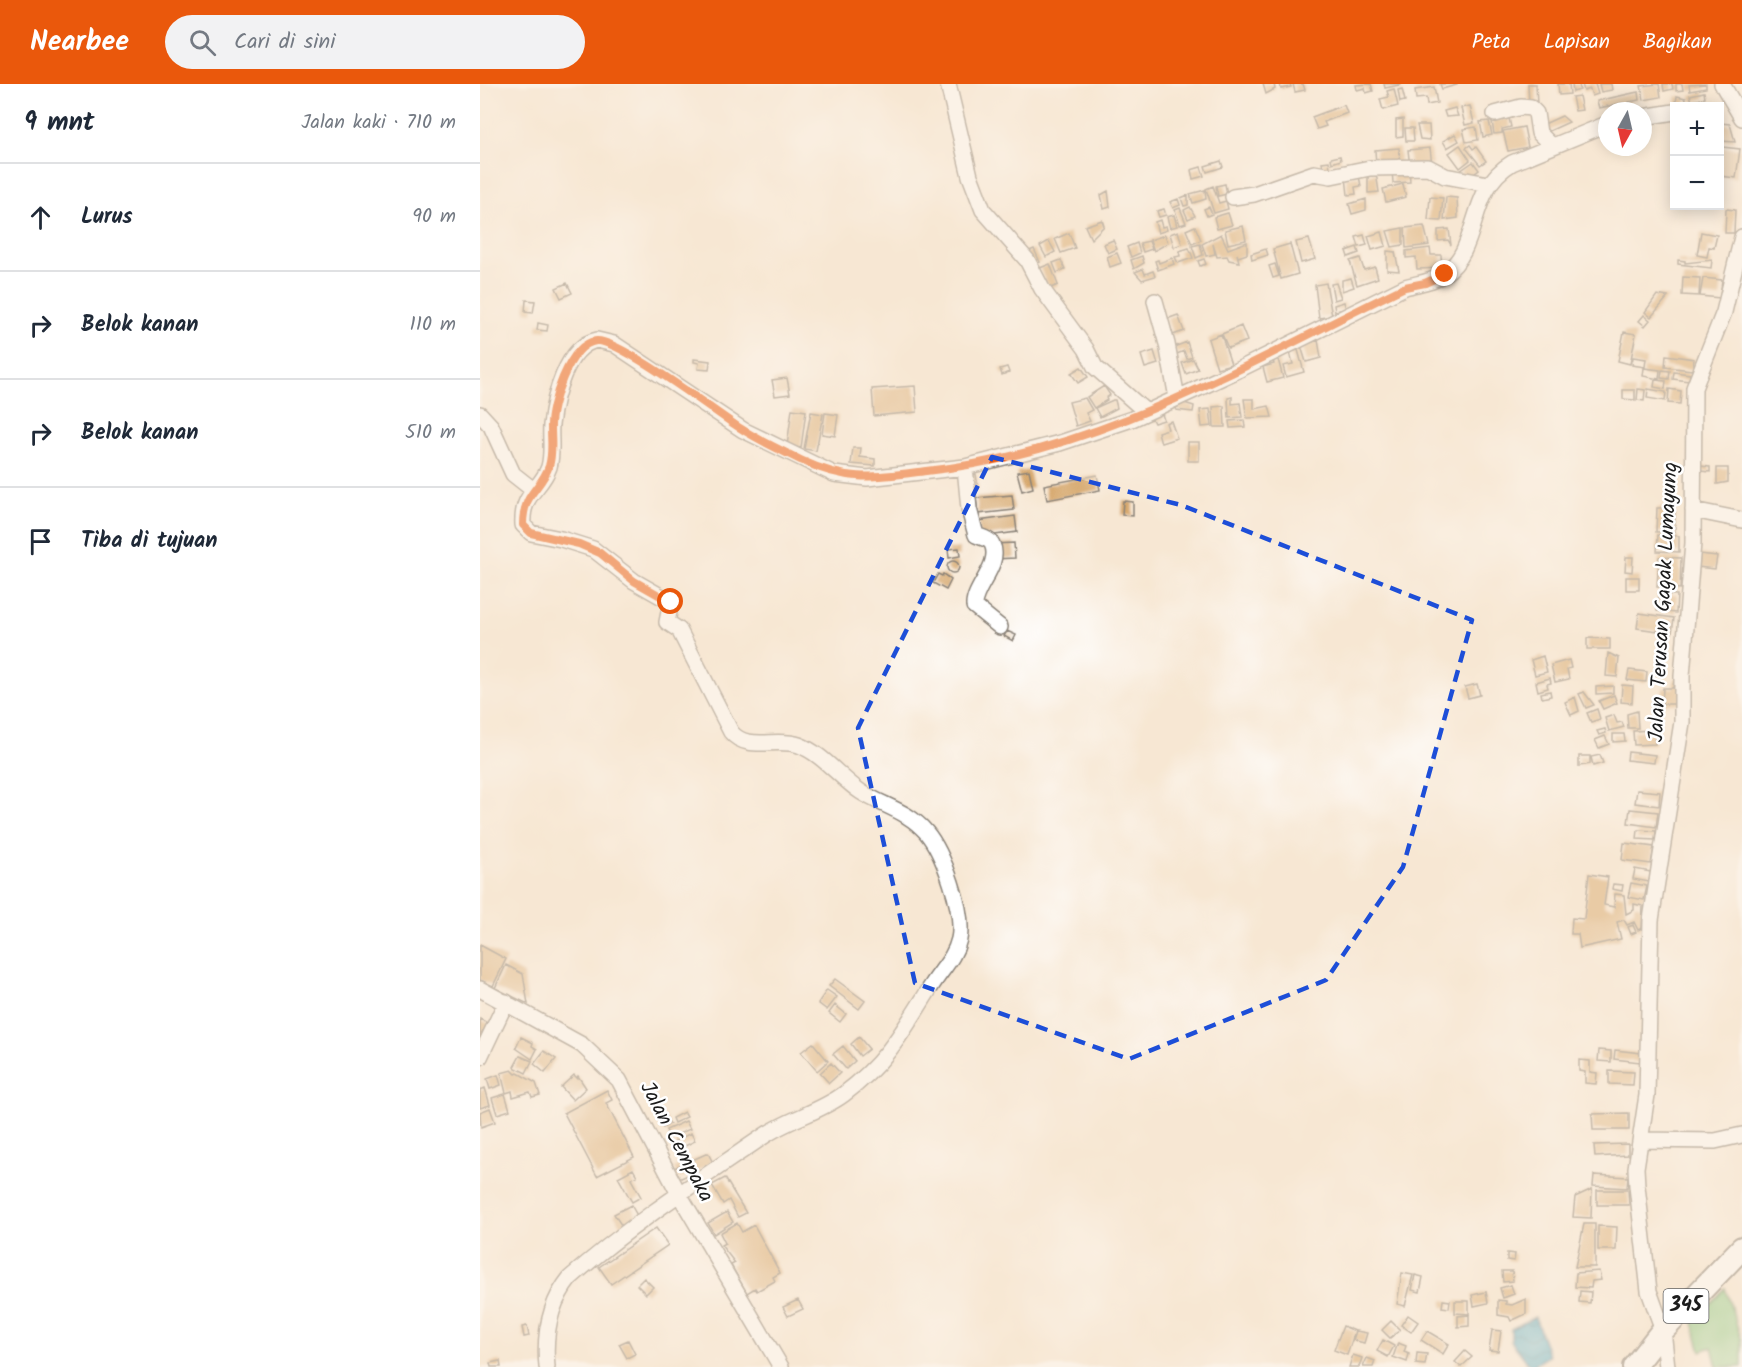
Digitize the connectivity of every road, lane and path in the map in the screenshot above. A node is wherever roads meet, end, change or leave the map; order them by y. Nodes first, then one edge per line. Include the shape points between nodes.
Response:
1 (948, 84) edge
2 (1670, 113) edge
3 (1495, 114) dead end
4 (1652, 116) edge
5 (1598, 127) edge
6 (1547, 142) junction
7 (1488, 184) junction
8 (1233, 197) dead end
9 (1742, 237) edge
10 (1155, 302) dead end
11 (1177, 398) junction
12 (1146, 412) junction
13 (480, 414) edge
14 (965, 467) junction
15 (532, 489) junction
16 (1692, 510) junction
17 (1742, 520) edge
18 (1000, 627) dead end
19 (480, 989) edge
20 (506, 1002) junction
21 (480, 1057) edge
22 (1742, 1135) edge
23 (1641, 1140) junction
24 (676, 1187) junction
25 (1739, 1254) edge
26 (1663, 1330) junction
27 (547, 1367) edge
28 (781, 1367) edge
29 (1634, 1367) edge
30 (1667, 1367) edge

1 - 12 street via 969,176 983,210 1027,261 1095,367
2 - 4 street
3 - 6 street via 1531,108 1536,113 1537,129
5 - 6 street
6 - 7 street via 1512,163
7 - 8 street via 1445,176 1428,167 1370,168 1331,176 1314,173 1254,194
7 - 11 street via 1464,250 1445,274 1405,287
9 - 16 street, Jalan Terusan Gagak Lumayung via 1724,312 1694,388
10 - 11 street
11 - 12 street
12 - 14 street via 1060,443
13 - 15 street via 491,426 513,474
14 - 15 street via 867,478 834,474 743,430 630,353 597,340 583,346 568,367 553,412 549,465
14 - 18 street via 976,535 993,545 990,568 974,606
15 - 24 street via 523,520 531,533 593,549 671,604 667,621 679,630 737,739 801,746 860,791 914,821 927,834 944,866 954,897 960,930 956,951 899,1041 869,1072 826,1106
16 - 17 street
16 - 23 street, Jalan Terusan Gagak Lumayung via 1682,722 1651,920 1649,1049
19 - 20 street, Jalan Cempaka
20 - 21 street
20 - 24 street, Jalan Cempaka via 582,1045 619,1080
22 - 23 street via 1715,1141
23 - 26 street, Jalan Terusan Gagak Lumayung via 1636,1186 1649,1291
24 - 27 street via 563,1287 549,1319
24 - 28 street, Jalan Cempaka
25 - 26 main road, 345
26 - 29 main road, 345
26 - 30 street, Jalan Terusan Gagak Lumayung

